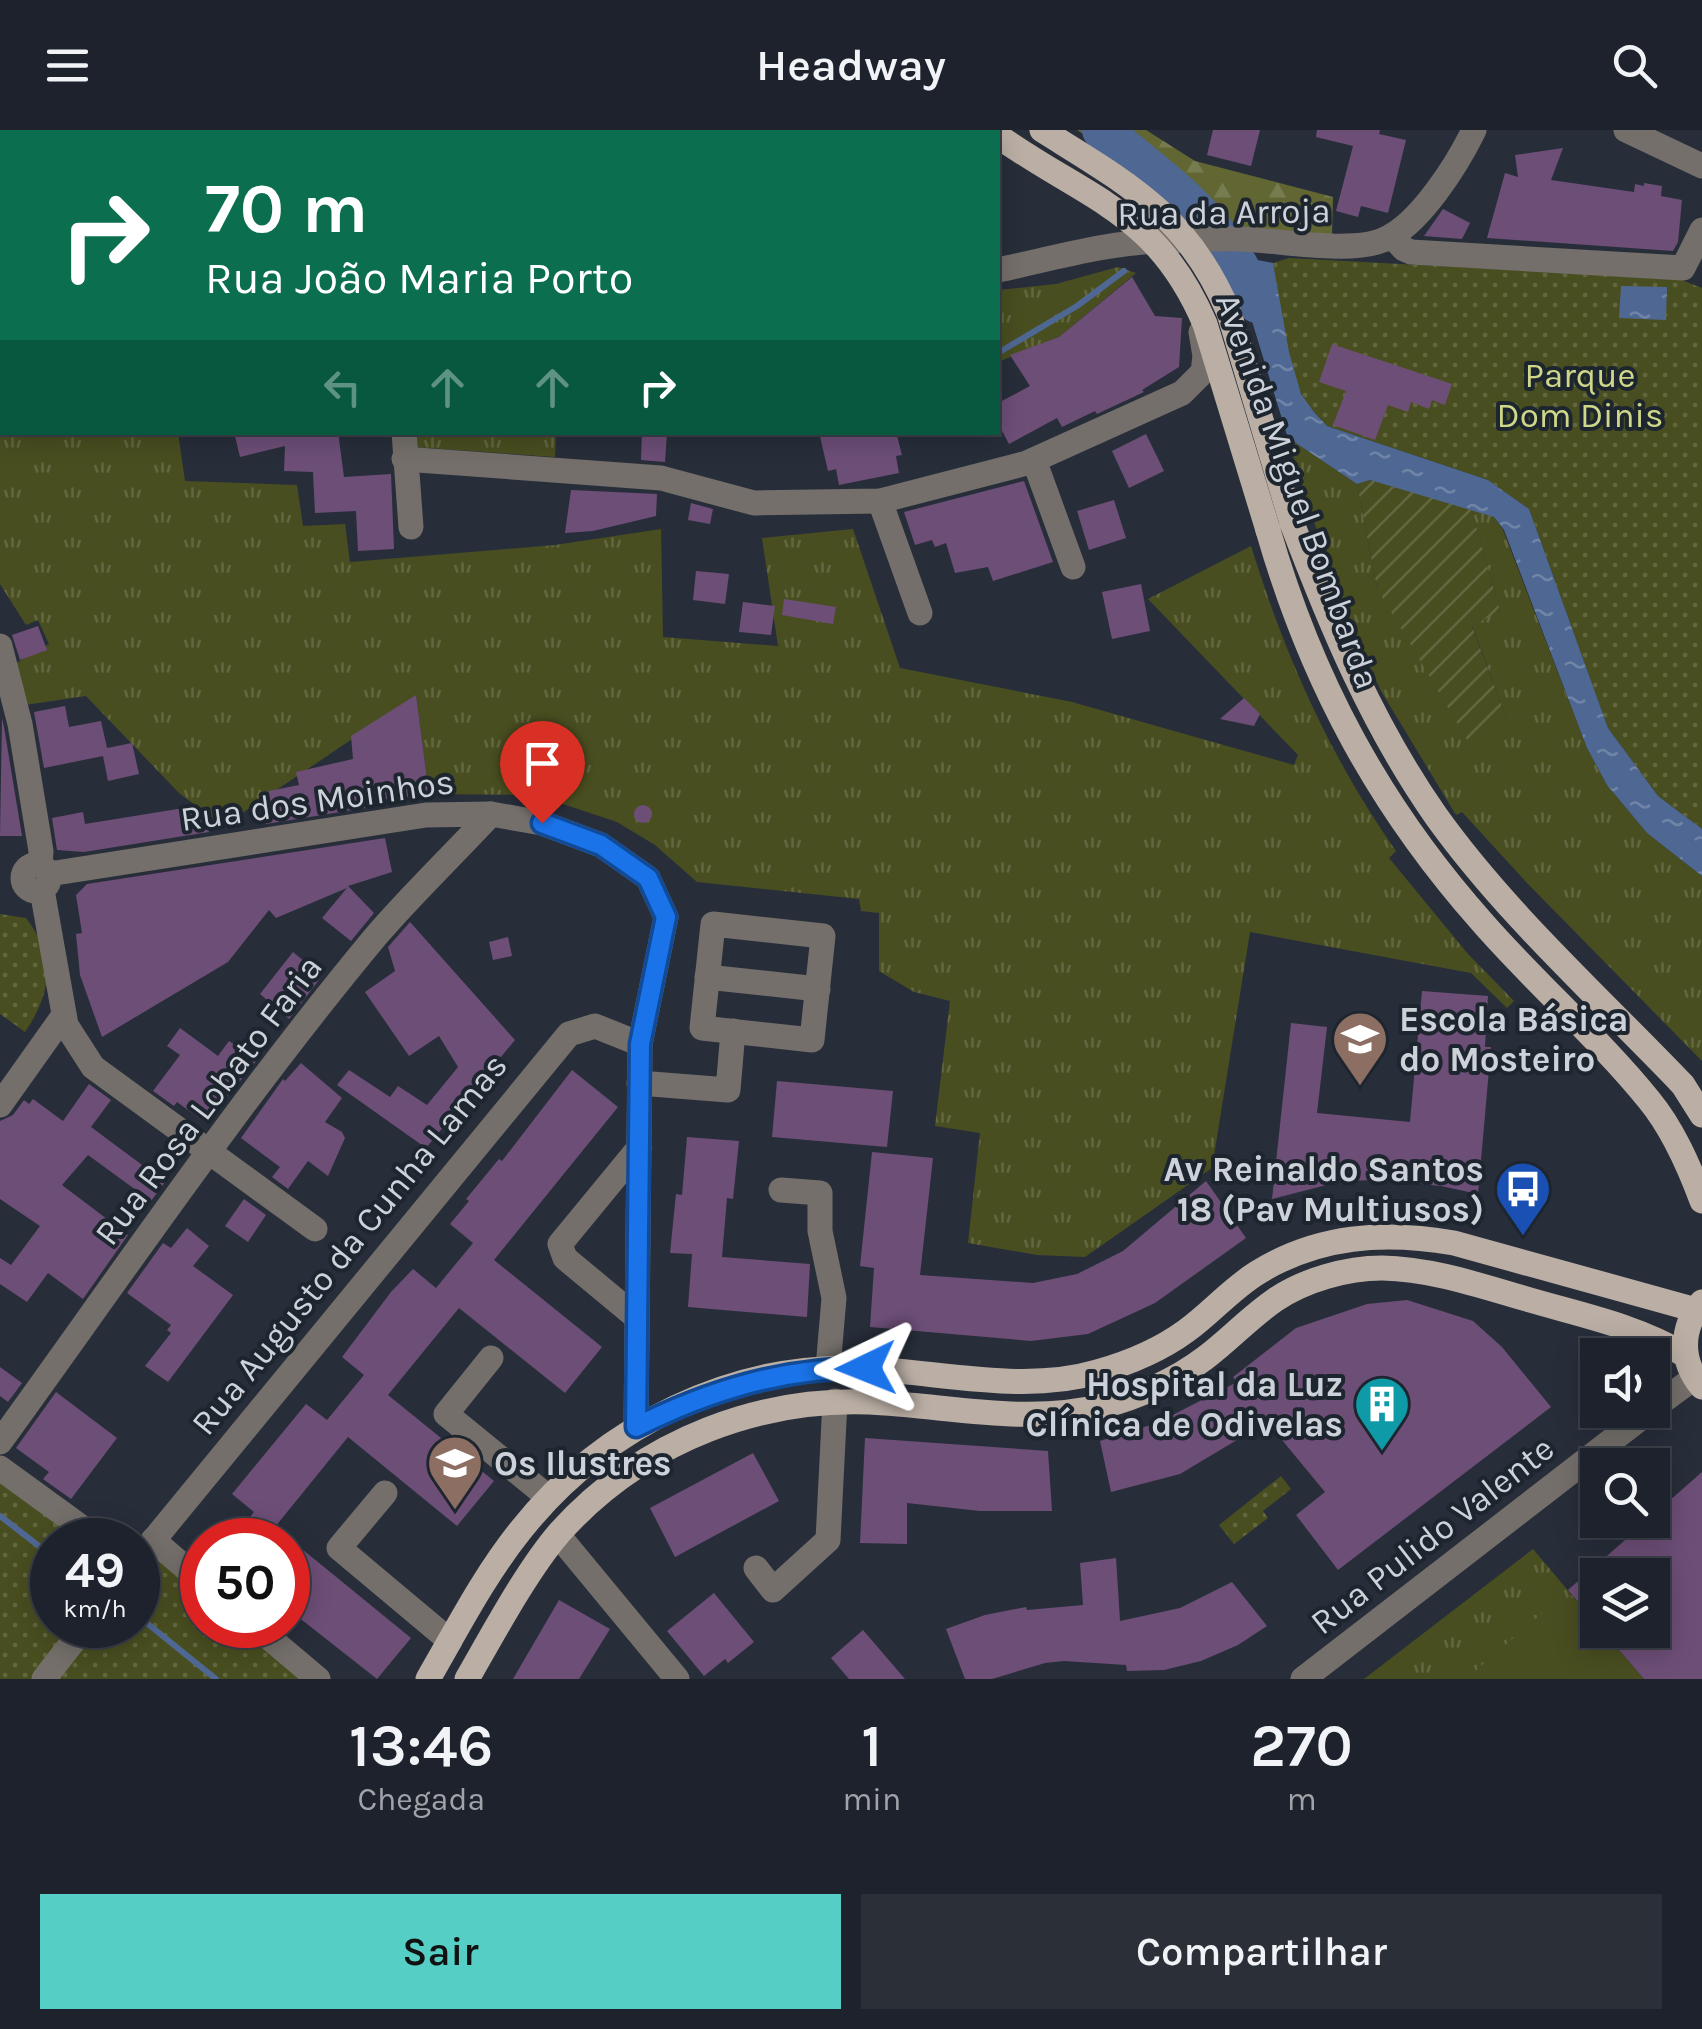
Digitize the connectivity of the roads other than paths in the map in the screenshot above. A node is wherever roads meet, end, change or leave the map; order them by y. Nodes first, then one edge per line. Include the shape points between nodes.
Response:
1 (1042, 130) edge
2 (1474, 130) edge
3 (1626, 130) edge
4 (1000, 137) edge
5 (1000, 153) edge
6 (1702, 166) edge
7 (1702, 230) edge
8 (1392, 236) junction
9 (1151, 241) junction
10 (1000, 270) edge
11 (404, 435) edge
12 (404, 460) junction
13 (1034, 460) junction
14 (880, 501) junction
15 (411, 527) dead end
16 (1280, 527) junction
17 (1073, 567) dead end
18 (920, 613) dead end
19 (0, 646) edge
20 (490, 814) junction
21 (31, 880) edge
22 (707, 977) junction
23 (818, 989) junction
24 (64, 1015) junction
25 (733, 1031) junction
26 (640, 1044) junction
27 (639, 1082) junction
28 (0, 1105) edge
29 (1702, 1114) edge
30 (638, 1148) junction
31 (211, 1151) junction
32 (781, 1190) dead end
33 (1702, 1201) edge
34 (315, 1229) dead end
35 (1699, 1306) edge
36 (636, 1317) junction
37 (491, 1358) dead end
38 (828, 1368) junction
39 (1694, 1374) edge
40 (1670, 1394) edge
41 (835, 1401) junction
42 (636, 1427) junction
43 (1628, 1428) edge
44 (0, 1442) edge
45 (0, 1468) edge
46 (386, 1493) dead end
47 (548, 1497) junction
48 (69, 1518) edge
49 (160, 1532) edge
50 (558, 1535) junction
51 (756, 1568) dead end
52 (450, 1641) junction
53 (68, 1648) edge
54 (281, 1648) edge
55 (44, 1679) edge
56 (318, 1679) edge
57 (428, 1679) edge
58 (467, 1679) edge
59 (677, 1679) edge
60 (1304, 1679) edge

1 - 16 main road, Avenida Miguel Bombarda, bridge via 1168,216 1215,279 1230,313
2 - 8 street via 1422,209
3 - 6 street
4 - 16 main road, Avenida Miguel Bombarda, bridge via 1118,210 1174,265 1192,294
5 - 9 street
7 - 8 street via 1683,268 1411,252
8 - 9 street, Rua da Arroja via 1356,245
9 - 10 street, Rua da Arroja
9 - 13 street via 1203,337 1203,372 1182,393
11 - 12 street
12 - 14 street via 661,478 754,503
12 - 15 street
13 - 14 street
13 - 17 street
14 - 18 street
16 - 29 main road, Avenida Miguel Bombarda via 1380,726 1437,817 1505,900 1683,1085
16 - 33 main road, Avenida Miguel Bombarda via 1305,639 1352,743 1412,837 1482,922 1650,1101
19 - 21 street via 41,851
20 - 21 street, Rua dos Moinhos via 426,815
20 - 26 street, Rua dos Moinhos via 542,823 601,845 648,878 666,917
20 - 31 street, Rua Rosa Lobato Faria via 378,934
21 - 24 street
22 - 23 street
22 - 23 street via 713,924 824,936
22 - 25 street via 702,1028
23 - 25 street via 812,1040
24 - 28 street
24 - 31 street via 93,1067
25 - 27 street via 728,1090
26 - 27 street, Rua dos Moinhos
26 - 49 street, Rua Augusto da Cunha Lamas via 595,1026 568,1034
27 - 30 street, Rua dos Moinhos
30 - 36 street, Rua dos Moinhos
30 - 36 street via 560,1244 565,1258
31 - 34 street
31 - 44 street, Rua Rosa Lobato Faria
32 - 38 street via 820,1194 834,1298
35 - 38 main road via 1454,1243 1367,1235 1283,1259 1161,1347 1075,1378 1012,1381
35 - 39 main road via 1684,1339
36 - 42 street, Rua dos Moinhos
37 - 47 street via 446,1414
38 - 42 main road via 713,1392
39 - 40 street, Rua Pulido Valente
39 - 41 main road via 1650,1334 1429,1272 1380,1268 1314,1281 1276,1299 1190,1367 1104,1406 1032,1415
41 - 50 main road via 755,1414 651,1455
41 - 51 street via 828,1540 773,1590
42 - 47 main road
43 - 60 street, Rua Pulido Valente
45 - 48 street
46 - 52 street via 339,1548
47 - 52 main road via 496,1564
50 - 58 main road
50 - 59 street
52 - 57 main road
53 - 55 street
54 - 56 street

